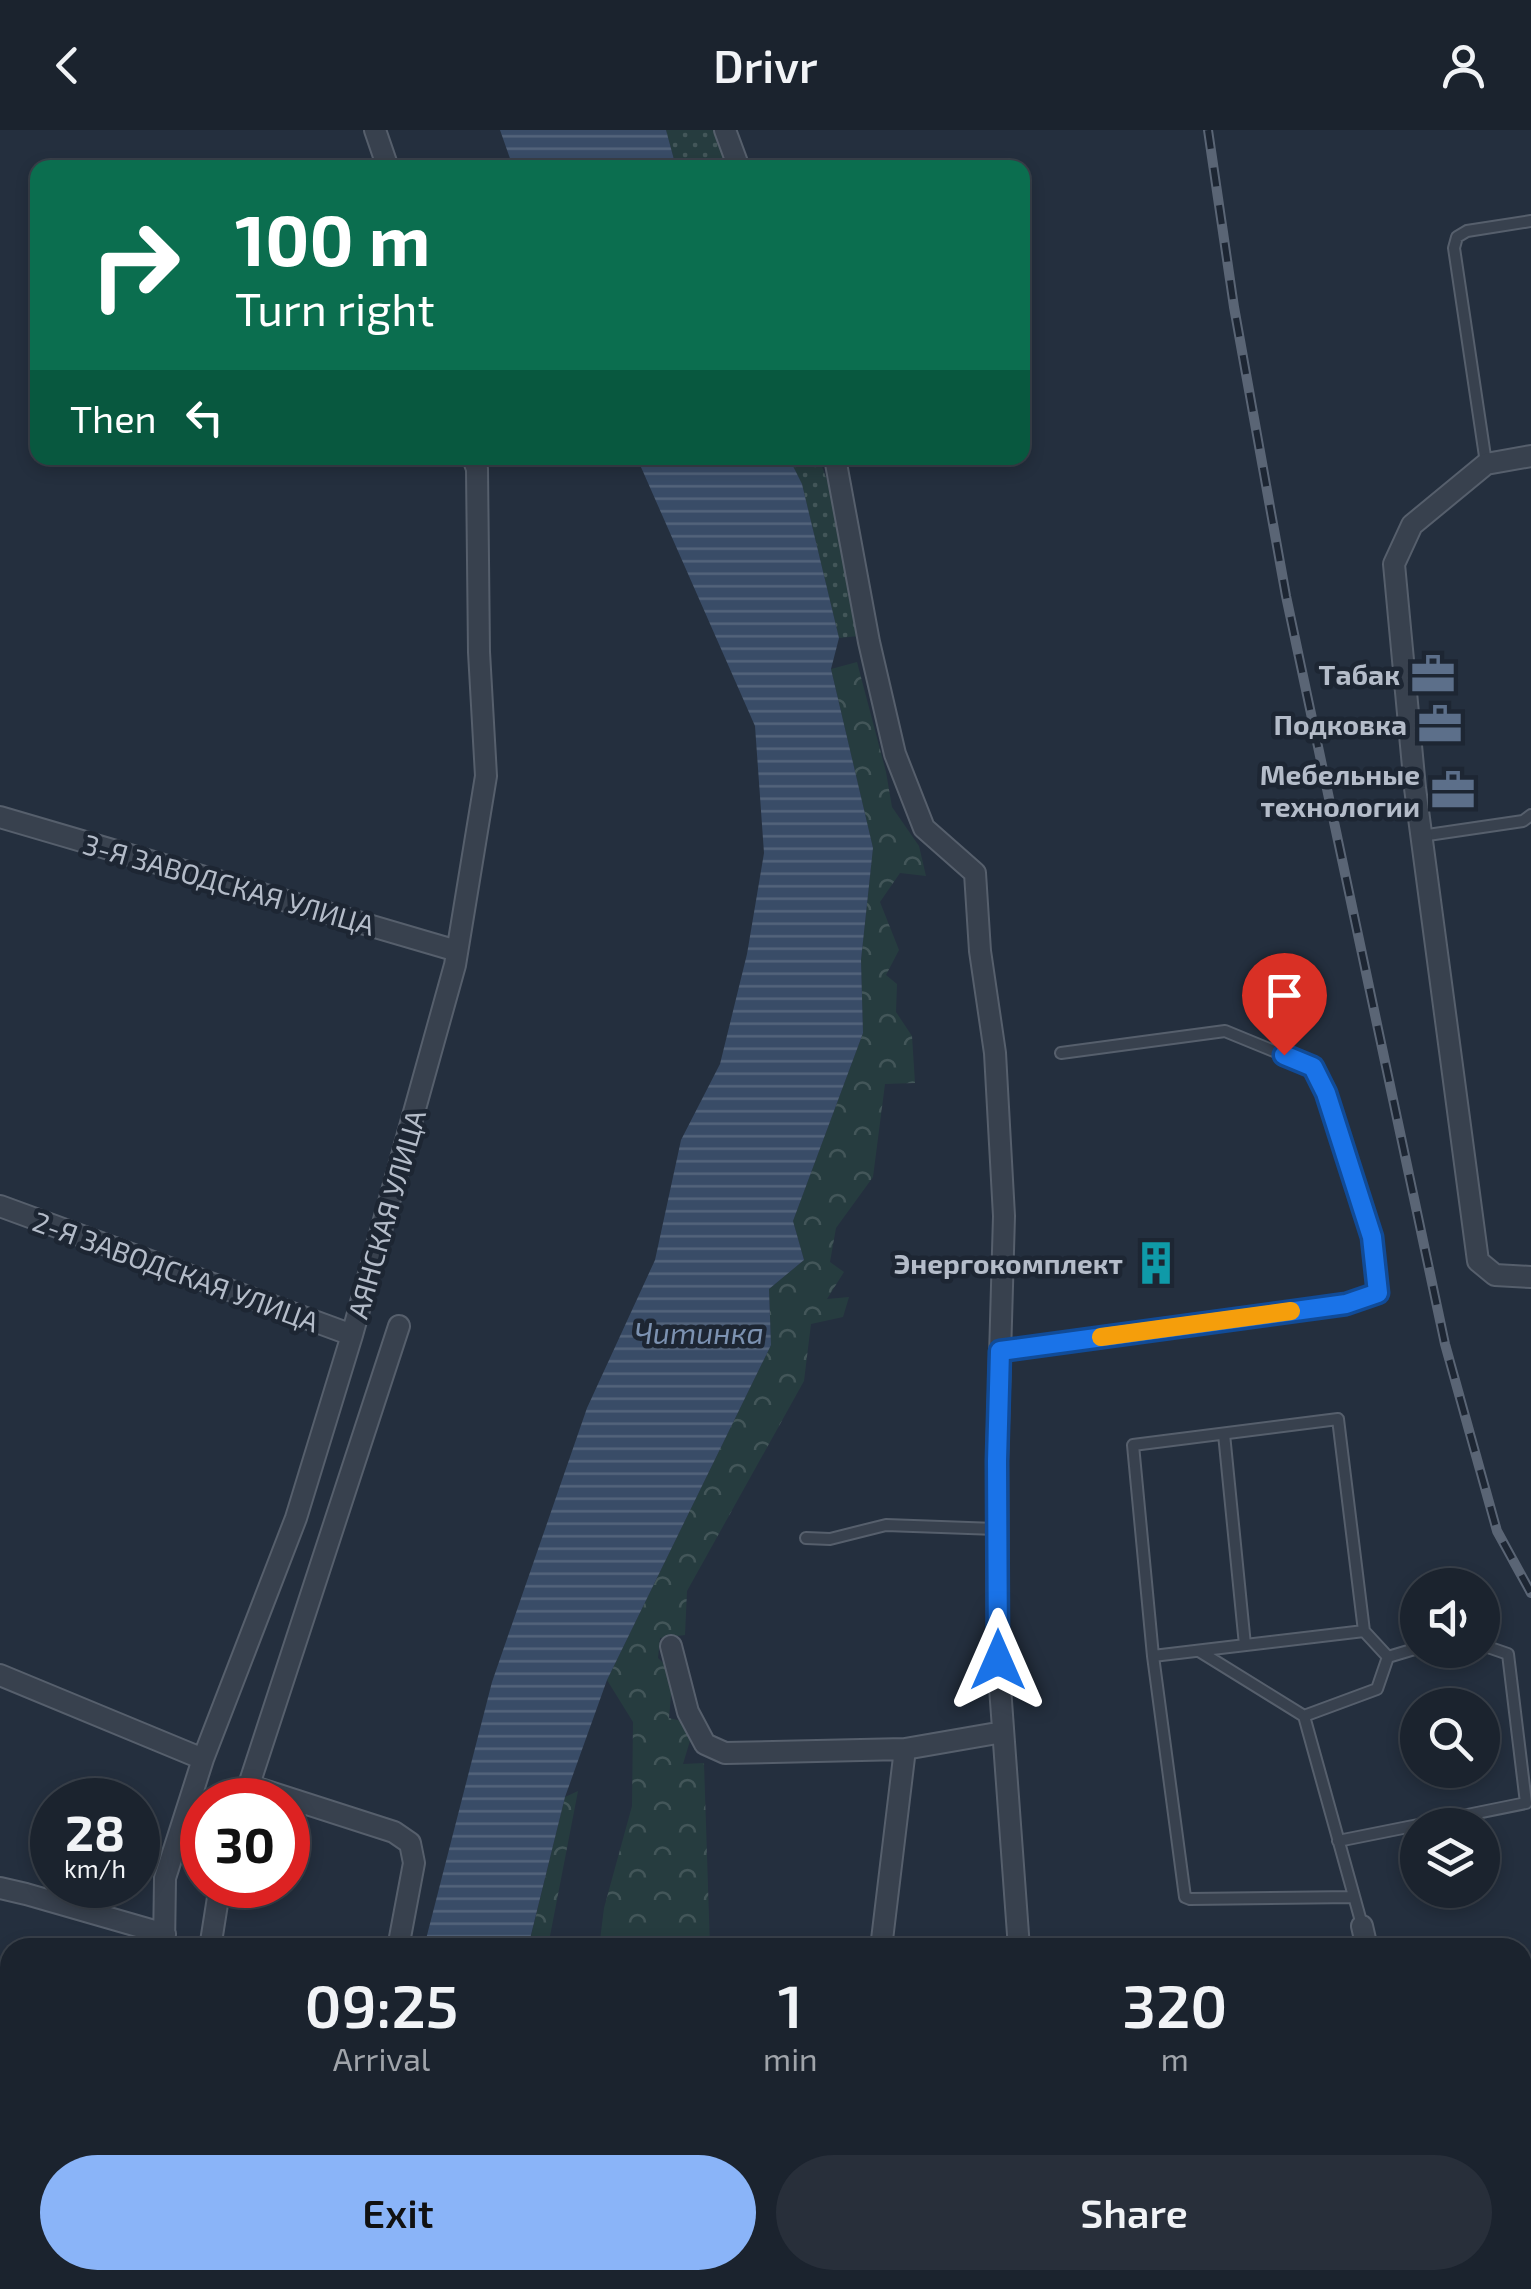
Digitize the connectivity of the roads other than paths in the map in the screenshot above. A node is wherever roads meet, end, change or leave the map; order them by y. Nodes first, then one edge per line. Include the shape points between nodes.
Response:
1 (375, 130) edge
2 (725, 130) edge
3 (385, 160) edge
4 (736, 160) edge
5 (1531, 221) edge
6 (1531, 456) edge
7 (1486, 464) junction
8 (476, 465) edge
9 (836, 465) edge
10 (1531, 814) edge
11 (0, 818) edge
12 (1422, 836) junction
13 (457, 951) junction
14 (1061, 1053) dead end
15 (0, 1206) edge
16 (1531, 1277) edge
17 (398, 1326) dead end
18 (352, 1335) junction
19 (1000, 1351) junction
20 (1224, 1434) junction
21 (998, 1530) junction
22 (806, 1538) dead end
23 (1364, 1631) junction
24 (1245, 1645) junction
25 (671, 1646) dead end
26 (1198, 1650) junction
27 (1500, 1651) edge
28 (1400, 1653) edge
29 (1152, 1656) junction
30 (1388, 1657) junction
31 (0, 1674) edge
32 (1304, 1716) junction
33 (1003, 1732) junction
34 (905, 1748) junction
35 (203, 1759) junction
36 (251, 1778) edge
37 (310, 1809) edge
38 (1500, 1809) edge
39 (1400, 1829) edge
40 (1338, 1841) junction
41 (0, 1888) edge
42 (1354, 1897) junction
43 (216, 1908) edge
44 (1362, 1926) joint
45 (155, 1938) edge
46 (164, 1938) edge
47 (212, 1938) edge
48 (400, 1938) edge
49 (882, 1938) edge
50 (1019, 1938) edge
51 (1365, 1938) edge

1 - 3 street
2 - 4 street
5 - 7 lane via 1467,230 1454,248
6 - 7 street
7 - 12 street via 1412,524 1394,564
8 - 13 street, АЯНСКАЯ УЛИЦА via 486,776
9 - 19 street via 895,754 924,828 975,873 1004,1216
10 - 12 lane
11 - 13 street, 3-Я ЗАВОДСКАЯ УЛИЦА
12 - 16 street via 1478,1261 1496,1275
13 - 18 street, АЯНСКАЯ УЛИЦА
14 - 19 lane via 1225,1031 1313,1067 1372,1237 1378,1293 1346,1304
15 - 18 street, 2-Я ЗАВОДСКАЯ УЛИЦА
17 - 36 street
18 - 35 street, АЯНСКАЯ УЛИЦА via 296,1518
19 - 21 street
20 - 23 lane via 1338,1419
20 - 24 lane
20 - 29 lane via 1133,1445
21 - 22 lane via 886,1525
21 - 33 street
23 - 24 lane
23 - 30 lane
24 - 26 lane
25 - 34 street via 688,1712 705,1744 725,1753
26 - 29 lane
26 - 32 lane
27 - 38 lane via 1508,1654 1526,1804
28 - 30 lane
29 - 42 lane via 1185,1897
30 - 32 lane via 1378,1689
31 - 35 street
32 - 40 lane
33 - 34 street
33 - 50 street
34 - 49 street
35 - 46 street, АЯНСКАЯ УЛИЦА via 165,1878
37 - 48 street via 394,1832 410,1843 414,1864
39 - 40 lane
40 - 42 lane
41 - 45 street
42 - 44 lane
43 - 47 street
44 - 51 street

